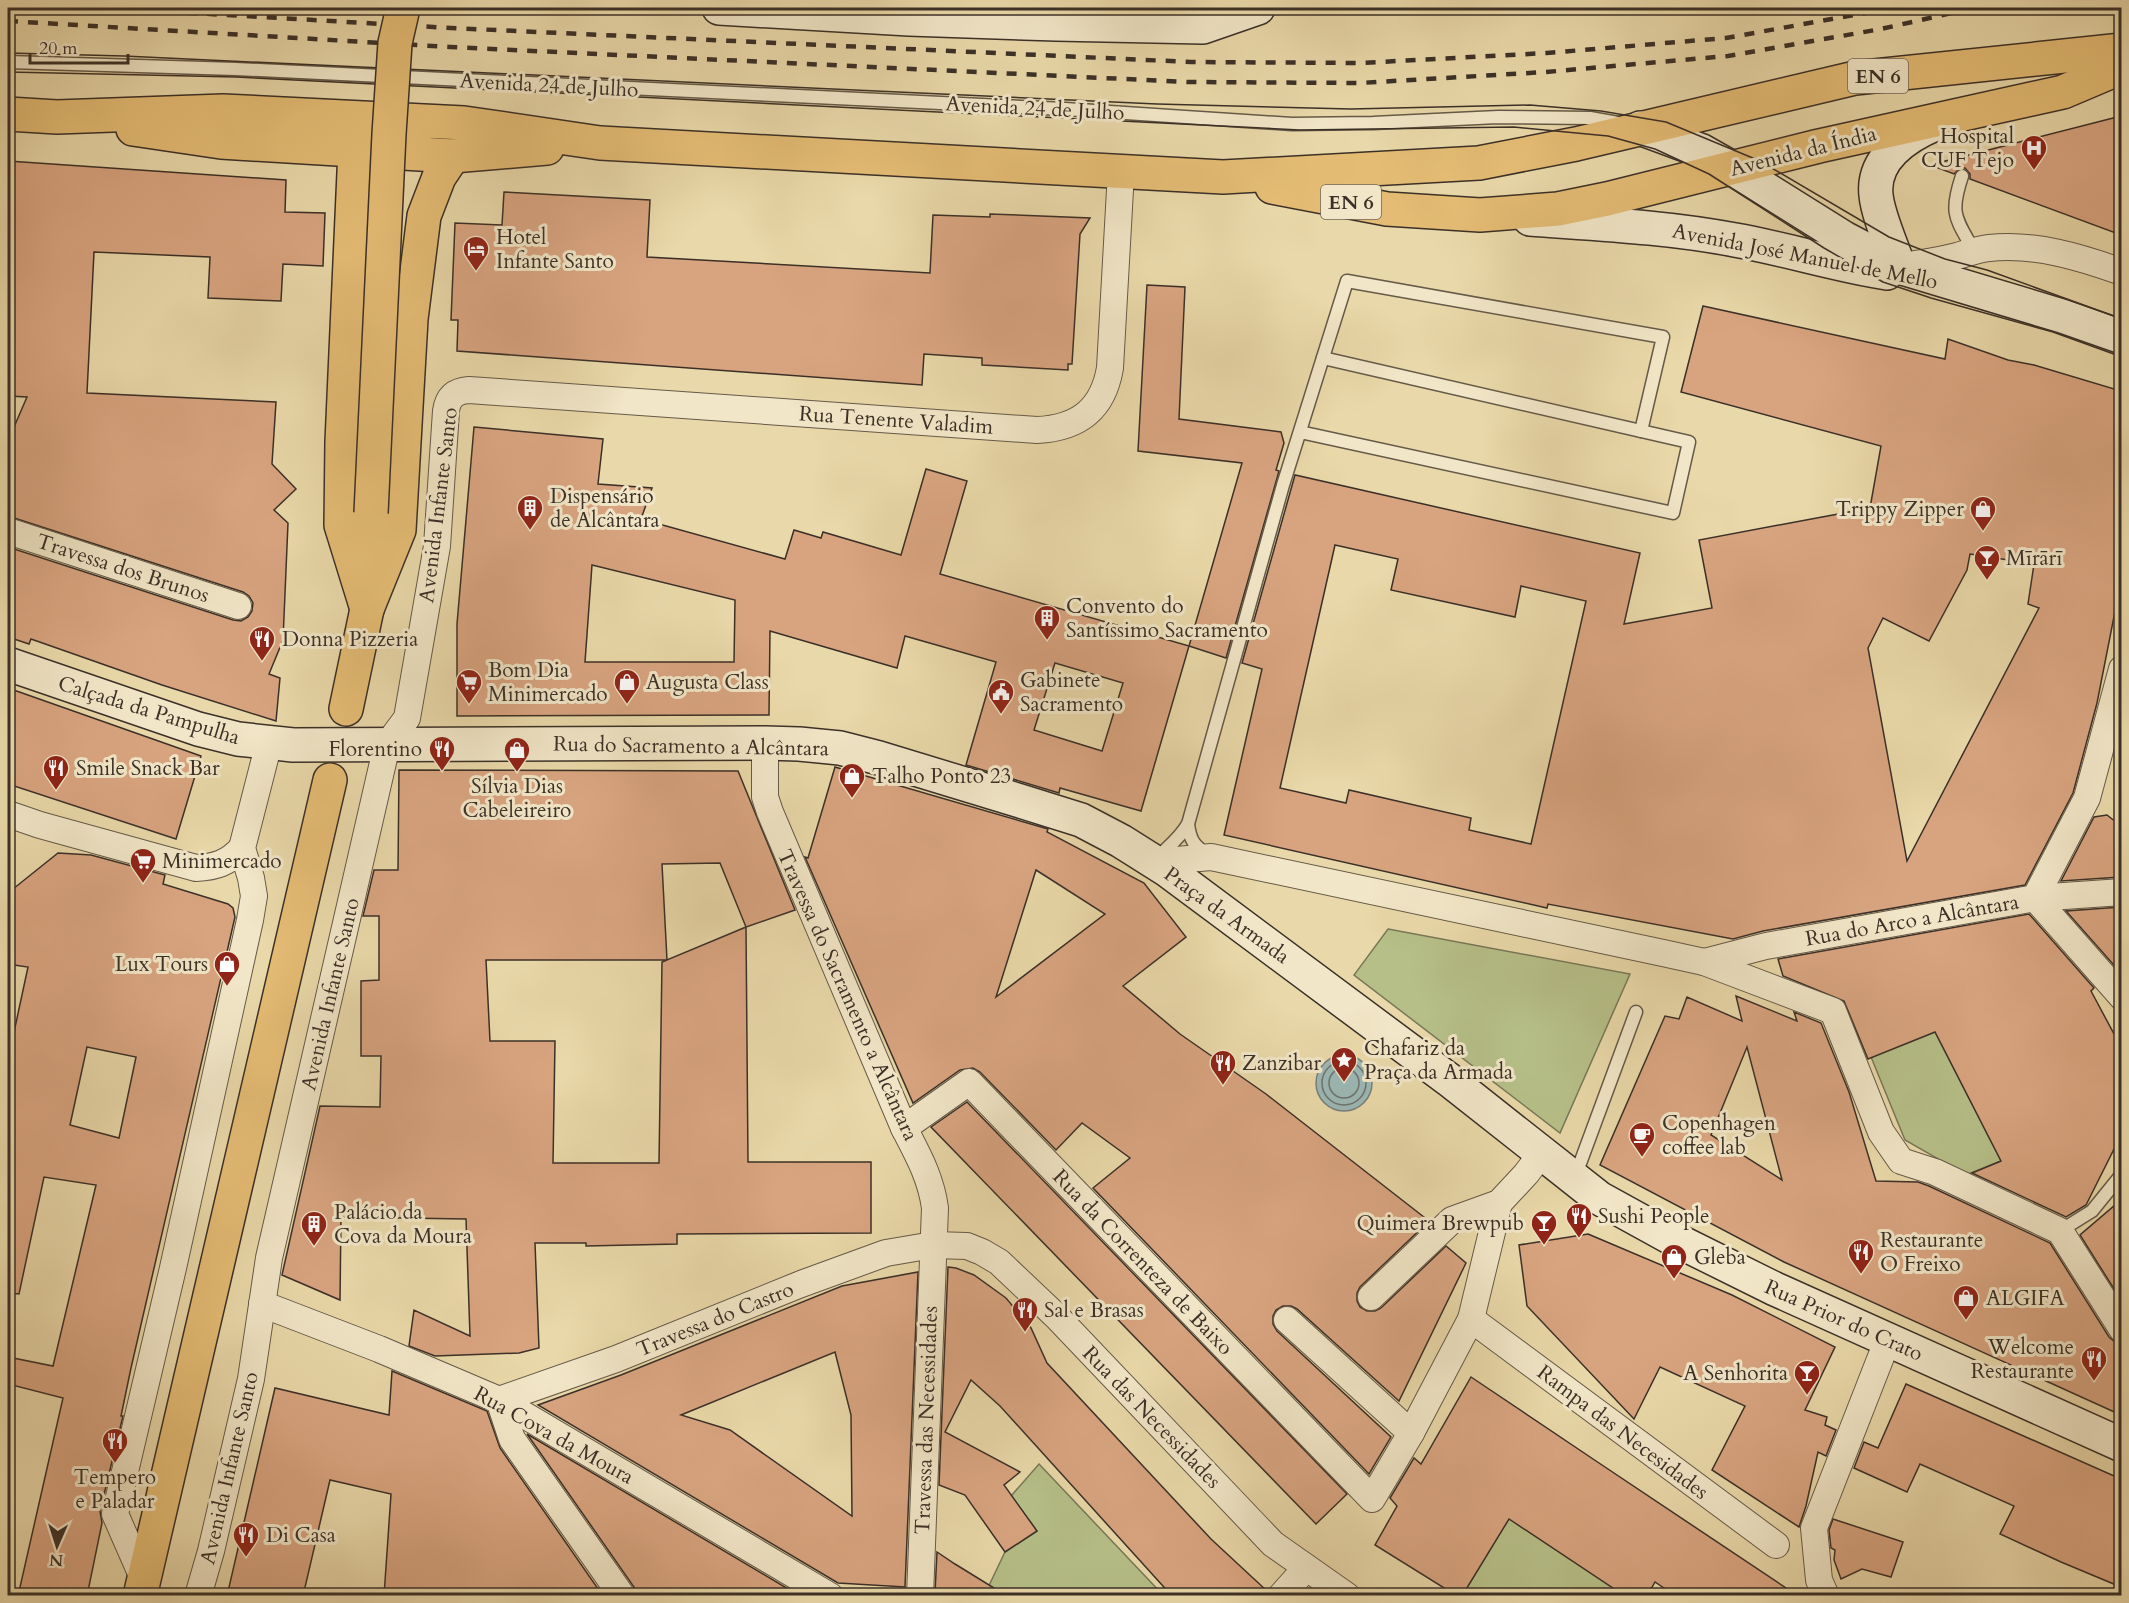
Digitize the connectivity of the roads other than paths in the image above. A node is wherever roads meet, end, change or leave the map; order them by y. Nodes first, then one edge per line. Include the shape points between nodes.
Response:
1 (403, 8) edge
2 (719, 8) edge
3 (1257, 8) edge
4 (2121, 50) edge
5 (8, 62) edge
6 (2121, 67) edge
7 (8, 114) edge
8 (1953, 116) junction
9 (57, 117) junction
10 (464, 123) junction
11 (1640, 129) junction
12 (600, 143) junction
13 (355, 150) junction
14 (453, 156) junction
15 (1732, 168) junction
16 (1121, 172) junction
17 (1962, 176) dead end
18 (1223, 177) junction
19 (1480, 215) junction
20 (1974, 251) junction
21 (1899, 267) junction
22 (2121, 272) edge
23 (1950, 283) junction
24 (2121, 337) edge
25 (1323, 358) junction
26 (453, 395) joint
27 (1641, 431) junction
28 (1300, 432) junction
29 (8, 531) edge
30 (238, 606) dead end
31 (367, 609) junction
32 (8, 664) edge
33 (2121, 669) edge
34 (346, 709) dead end
35 (765, 743) junction
36 (281, 744) junction
37 (387, 746) junction
38 (330, 780) dead end
39 (8, 814) edge
40 (1188, 824) junction
41 (242, 848) junction
42 (1211, 857) junction
43 (1154, 862) junction
44 (2121, 892) edge
45 (2035, 898) junction
46 (1704, 962) junction
47 (2121, 997) edge
48 (1636, 1012) dead end
49 (904, 1128) junction
50 (1542, 1153) junction
51 (2121, 1174) edge
52 (1575, 1178) junction
53 (1499, 1203) junction
54 (2060, 1231) junction
55 (933, 1245) junction
56 (1371, 1297) dead end
57 (262, 1304) junction
58 (1471, 1319) junction
59 (1287, 1320) dead end
60 (2121, 1329) edge
61 (1888, 1340) junction
62 (499, 1400) junction
63 (1411, 1433) junction
64 (2121, 1445) edge
65 (1776, 1545) dead end
66 (1306, 1568) junction
67 (142, 1588) edge
68 (198, 1596) edge
69 (622, 1596) edge
70 (830, 1596) edge
71 (920, 1596) edge
72 (1281, 1596) edge
73 (1347, 1596) edge
74 (1827, 1596) edge

1 - 31 main road, bridge via 395,43 389,134
2 - 3 street via 909,19 1203,27
4 - 11 main road, EN 6 via 1855,78
5 - 11 lane, Avenida 24 de Julho via 236,69 1065,109 1292,124 1590,118
6 - 8 main road, Avenida da Índia / EN 6 via 2063,92
7 - 9 main road, Avenida 24 de Julho
8 - 15 main road, Avenida da Índia / EN 6
8 - 21 street via 1894,147 1875,183
9 - 10 main road, Avenida 24 de Julho via 223,111
9 - 13 main road, Avenida 24 de Julho via 221,142
10 - 12 main road, Avenida 24 de Julho
10 - 13 main road via 364,143
11 - 15 street, Avenida José Manuel de Mello via 1693,148
11 - 18 main road, Avenida 24 de Julho via 1479,163
12 - 14 main road, Avenida 24 de Julho
12 - 16 main road, Avenida 24 de Julho
13 - 14 main road, Avenida 24 de Julho
13 - 31 main road via 341,525
14 - 31 main road via 439,177 424,216 411,319 399,530
15 - 19 main road, Avenida da Índia / EN 6 via 1568,207
15 - 21 street, Avenida José Manuel de Mello via 1844,238
16 - 18 main road, Avenida 24 de Julho
16 - 26 street, Rua Tenente Valadim via 1107,384 1087,414 1054,430 469,390
17 - 20 lane via 1954,210
18 - 19 main road, Avenida 24 de Julho / EN 6 via 1387,210
19 - 23 street, Avenida José Manuel de Mello via 1673,230
20 - 21 street, Avenida José Manuel de Mello
20 - 22 street, Avenida José Manuel de Mello via 2023,247
21 - 23 street, Avenida José Manuel de Mello
23 - 24 street, Avenida José Manuel de Mello
25 - 27 lane
25 - 27 lane via 1347,282 1663,337
25 - 28 lane
26 - 37 street, Avenida Infante Santo via 446,411 437,546 407,718
27 - 28 lane via 1689,442 1673,513
28 - 40 lane
29 - 30 street, Travessa dos Brunos
31 - 34 main road
32 - 36 street, Calçada da Pampulha via 198,729
33 - 45 street via 2087,798
35 - 37 street, Rua do Sacramento a Alcântara
35 - 43 street, Rua do Sacramento a Alcântara via 820,745 879,758 1081,820
35 - 49 street, Travessa do Sacramento a Alcântara via 765,797 770,812
36 - 37 street, Calçada da Pampulha
36 - 41 street
37 - 57 street, Avenida Infante Santo via 269,1258
38 - 67 main road
39 - 41 street via 196,868 212,868 230,861
40 - 42 lane via 1189,838
40 - 43 lane
41 - 67 street via 254,896 250,920 115,1514
42 - 43 street, Praça da Armada
42 - 46 street, Praça da Armada
43 - 50 street, Praça da Armada
44 - 45 street, Rua do Arco a Alcântara
45 - 46 street, Rua do Arco a Alcântara via 1766,946
45 - 47 street
46 - 54 street, Praça da Armada via 1833,1011 1881,1132 1901,1161 1935,1172
48 - 52 lane
49 - 55 street, Travessa do Sacramento a Alcântara via 932,1189
49 - 63 street, Rua da Correnteza de Baixo via 969,1082 1372,1499
50 - 52 street, Praça da Armada
50 - 53 street
51 - 54 lane via 2092,1211
52 - 61 street, Rua Prior do Crato via 1599,1198 1668,1236
53 - 56 street via 1452,1220
53 - 58 street
54 - 60 street
55 - 62 street, Travessa do Castro via 886,1253 616,1359
55 - 66 street, Rua das Necessidades via 967,1246 999,1262 1057,1317 1273,1544
55 - 71 street, Travessa das Necessidades
57 - 62 street, Rua Cova da Moura
57 - 68 street, Avenida Infante Santo via 250,1379
58 - 63 street
58 - 65 street, Rampa das Necesidades
59 - 63 street
61 - 64 street, Rua Prior do Crato
61 - 74 street via 1814,1528 1819,1580
62 - 69 street via 512,1440
62 - 70 street, Rua Cova da Moura
66 - 72 street
66 - 73 street, Rua das Necessidades

